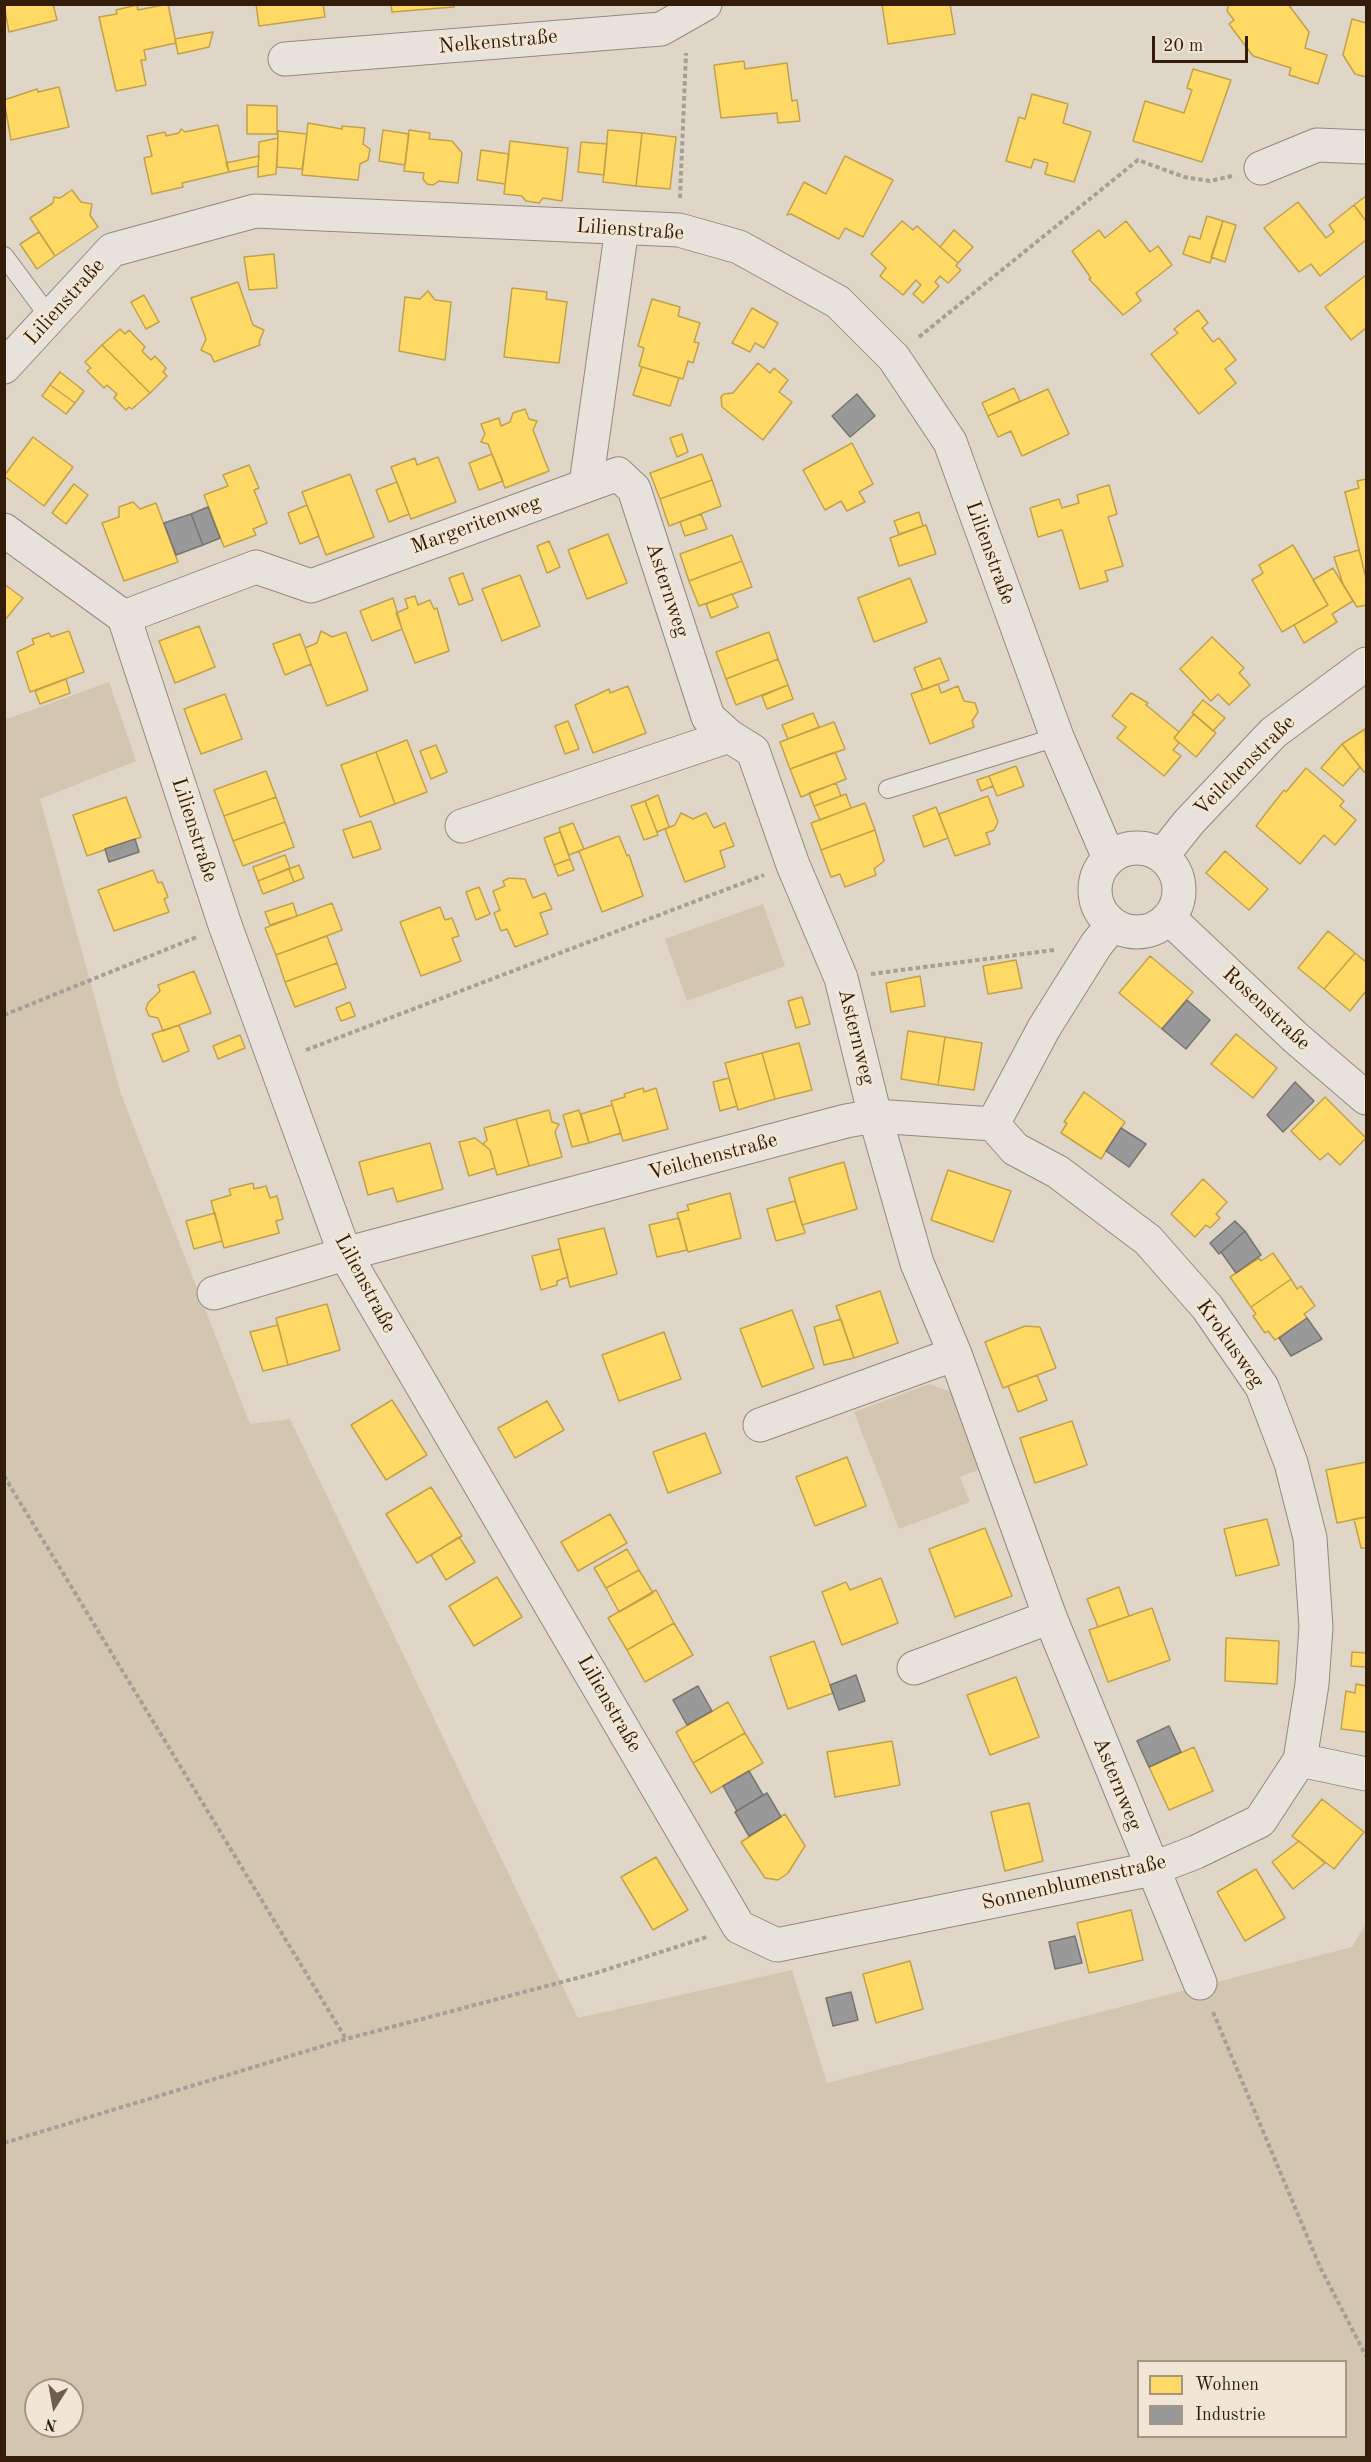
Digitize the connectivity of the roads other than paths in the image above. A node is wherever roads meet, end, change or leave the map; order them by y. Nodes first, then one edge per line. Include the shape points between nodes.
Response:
1 (696, 10) edge
2 (285, 59) dead end
3 (1366, 147) edge
4 (1261, 168) road end
5 (622, 228) junction
6 (4, 256) edge
7 (51, 319) junction
8 (4, 367) edge
9 (586, 484) junction
10 (4, 530) edge
11 (124, 617) junction
12 (1366, 664) edge
13 (729, 735) junction
14 (1057, 737) junction
15 (888, 789) dead end
16 (462, 826) dead end
17 (1162, 856) junction
18 (1109, 858) junction
19 (1169, 918) junction
20 (1104, 935) junction
21 (1366, 1098) edge
22 (875, 1116) junction
23 (993, 1124) junction
24 (345, 1254) junction
25 (214, 1293) dead end
26 (955, 1354) junction
27 (760, 1425) dead end
28 (1050, 1617) junction
29 (914, 1668) dead end
30 (1300, 1760) junction
31 (1366, 1774) edge
32 (1152, 1869) junction
33 (777, 1945) joint
34 (1200, 1983) road end

1 - 2 street, Nelkenstraße via 661,29
3 - 4 street via 1317,145
5 - 7 street, Lilienstraße via 255,211 112,250
5 - 9 street
5 - 14 street, Lilienstraße via 679,230 740,247 838,302 894,358 950,442
6 - 7 lane
7 - 8 street, Lilienstraße
9 - 11 street, Margeritenweg via 311,586 256,567
9 - 13 street, Asternweg via 618,474 634,489 708,717
10 - 11 street
11 - 24 street, Lilienstraße via 225,925
12 - 17 street, Veilchenstraße via 1273,733
13 - 16 street
13 - 22 street, Asternweg via 753,751 793,865 841,978
14 - 15 lane
14 - 18 street, Lilienstraße
17 - 18 street via 1145,848 1126,849
17 - 19 street via 1174,869 1179,885 1178,903
18 - 20 street via 1095,879 1096,905
19 - 20 street via 1152,930
19 - 21 street, Rosenstraße
20 - 23 street via 1044,1028
22 - 23 street, Veilchenstraße
22 - 24 street, Veilchenstraße
22 - 26 street, Asternweg via 917,1263
23 - 30 street, Krokusweg via 1015,1149 1058,1172 1148,1240 1207,1307 1262,1387 1291,1463 1310,1538 1317,1627
24 - 25 street, Veilchenstraße
24 - 33 street, Lilienstraße via 739,1926
26 - 27 street
26 - 28 street, Asternweg
28 - 29 street
28 - 32 street, Asternweg
30 - 31 street
30 - 32 street, Sonnenblumenstraße via 1260,1821
32 - 33 street, Sonnenblumenstraße
32 - 34 street, Asternweg

